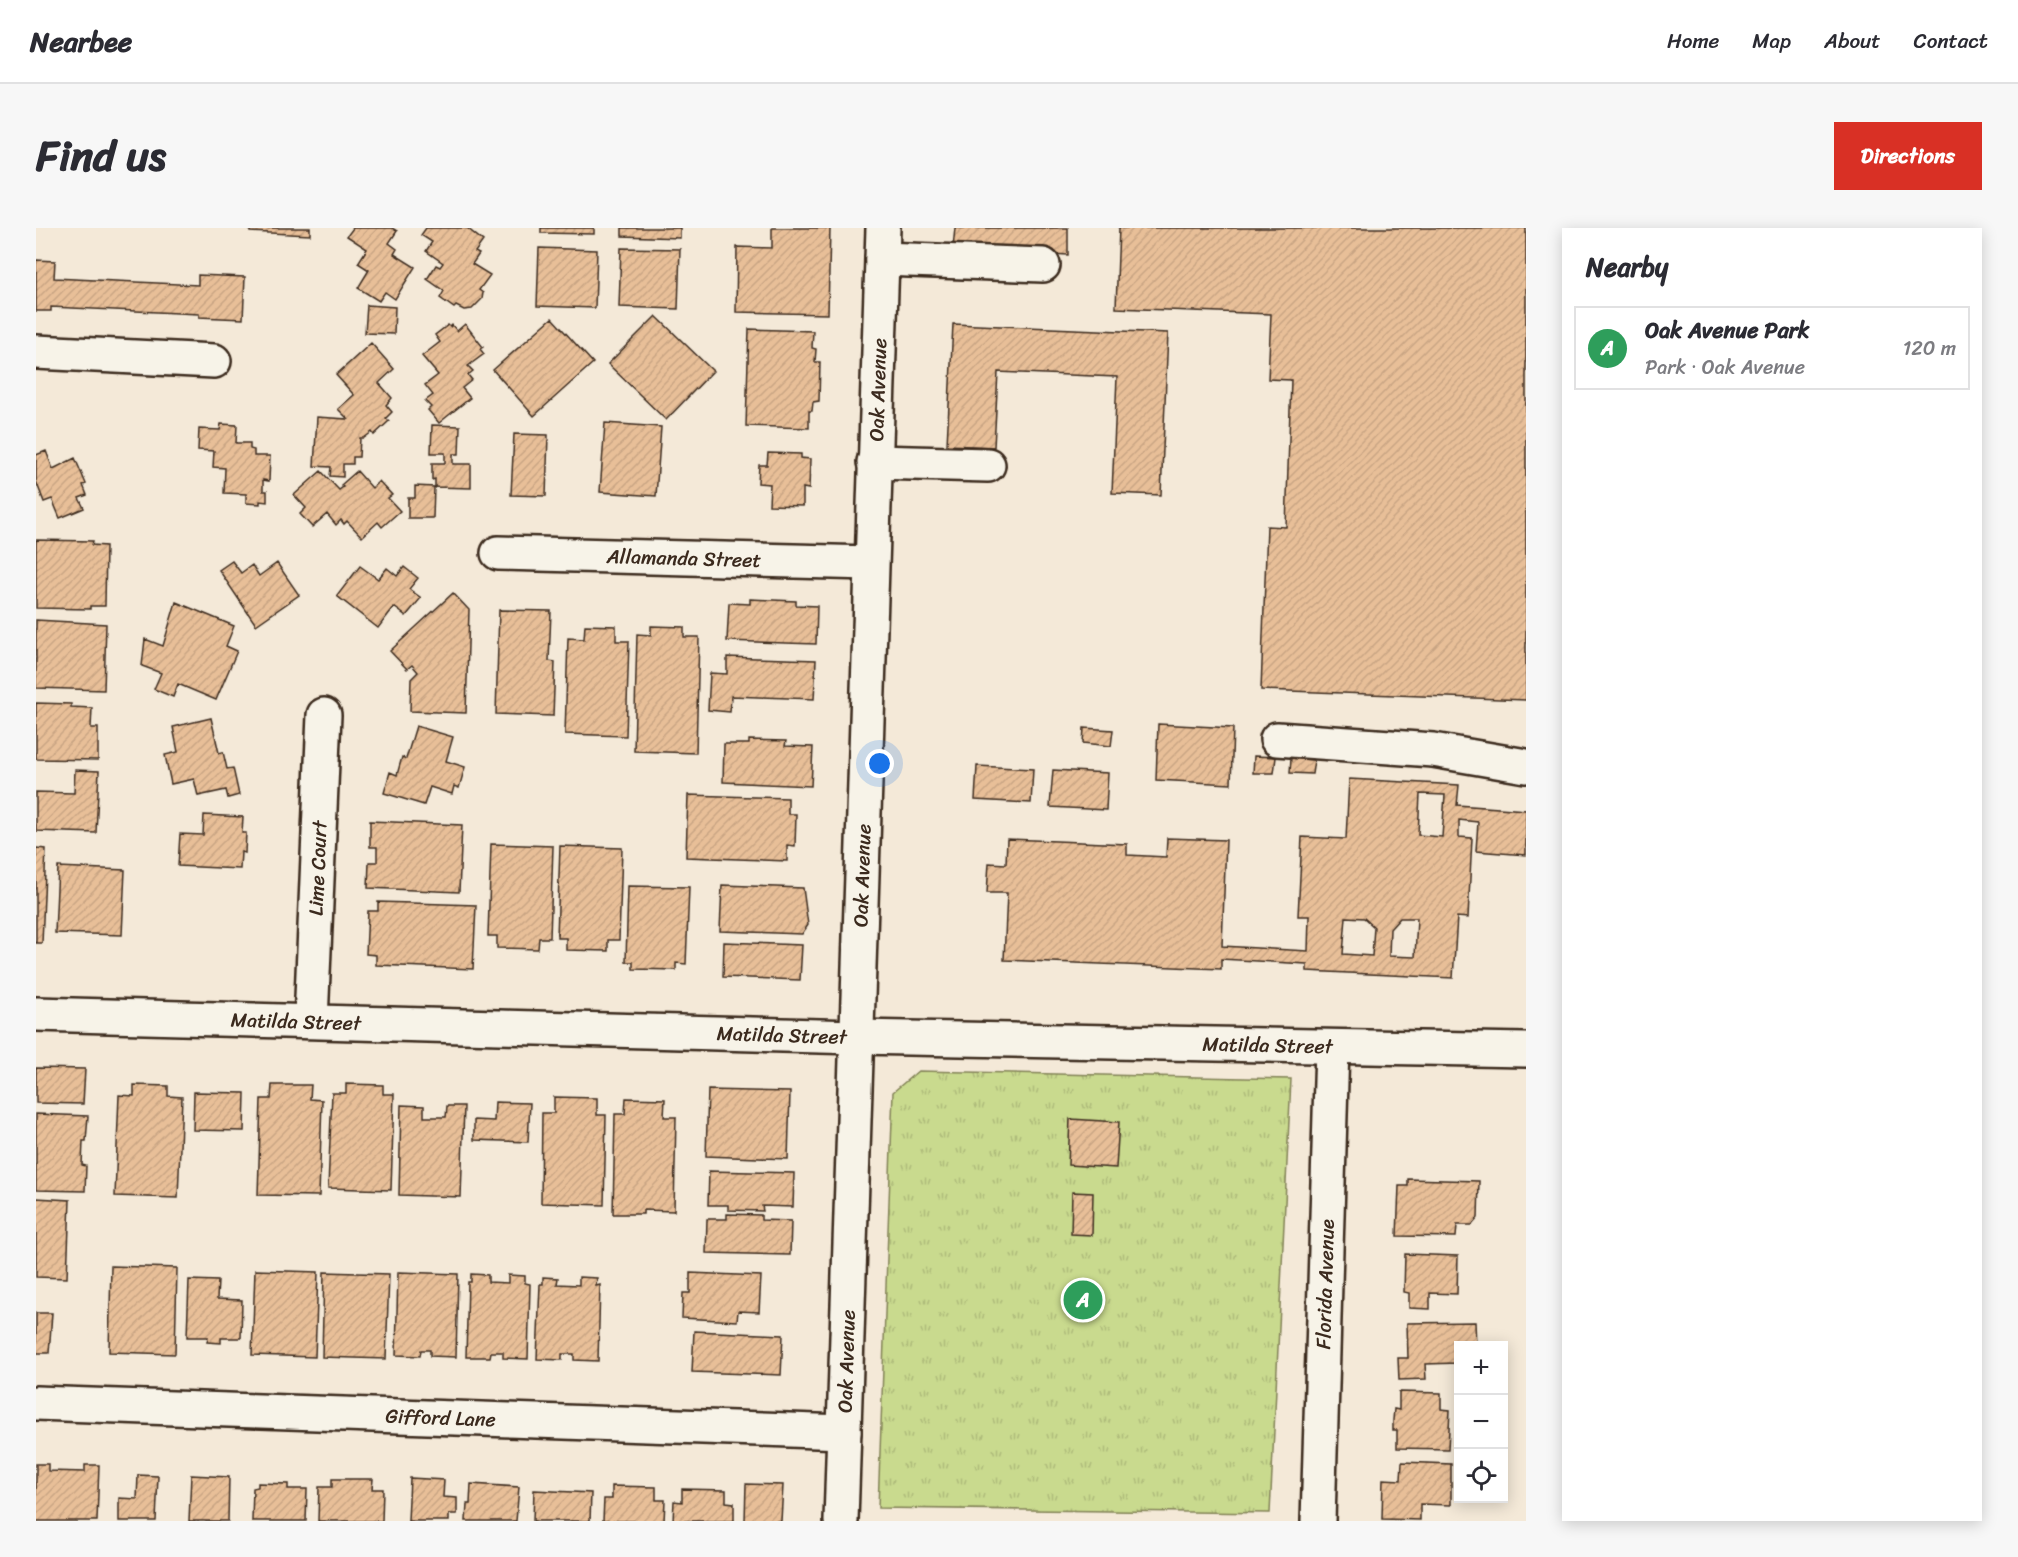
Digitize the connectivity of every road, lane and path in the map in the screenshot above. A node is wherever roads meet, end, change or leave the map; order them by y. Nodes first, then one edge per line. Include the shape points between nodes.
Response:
1 (882, 243) edge
2 (1043, 265) dead end
3 (36, 352) edge
4 (214, 361) dead end
5 (874, 462) junction
6 (988, 465) dead end
7 (498, 553) dead end
8 (871, 562) junction
9 (324, 715) dead end
10 (1277, 739) dead end
11 (1526, 766) edge
12 (36, 1014) edge
13 (311, 1021) junction
14 (857, 1037) junction
15 (1332, 1047) junction
16 (1526, 1050) edge
17 (36, 1403) edge
18 (844, 1432) junction
19 (841, 1521) edge
20 (1318, 1521) edge

1 - 2 street
1 - 5 street, Oak Avenue
3 - 4 street
5 - 6 street
5 - 8 street, Oak Avenue
7 - 8 street, Allamanda Street
8 - 14 street, Oak Avenue
9 - 13 street, Lime Court
10 - 11 street via 1433,750
12 - 13 street, Matilda Street
13 - 14 street, Matilda Street
14 - 15 street, Matilda Street
14 - 18 street, Oak Avenue
15 - 16 street, Matilda Street
15 - 20 street, Florida Avenue
17 - 18 street, Gifford Lane
18 - 19 street, Oak Avenue

